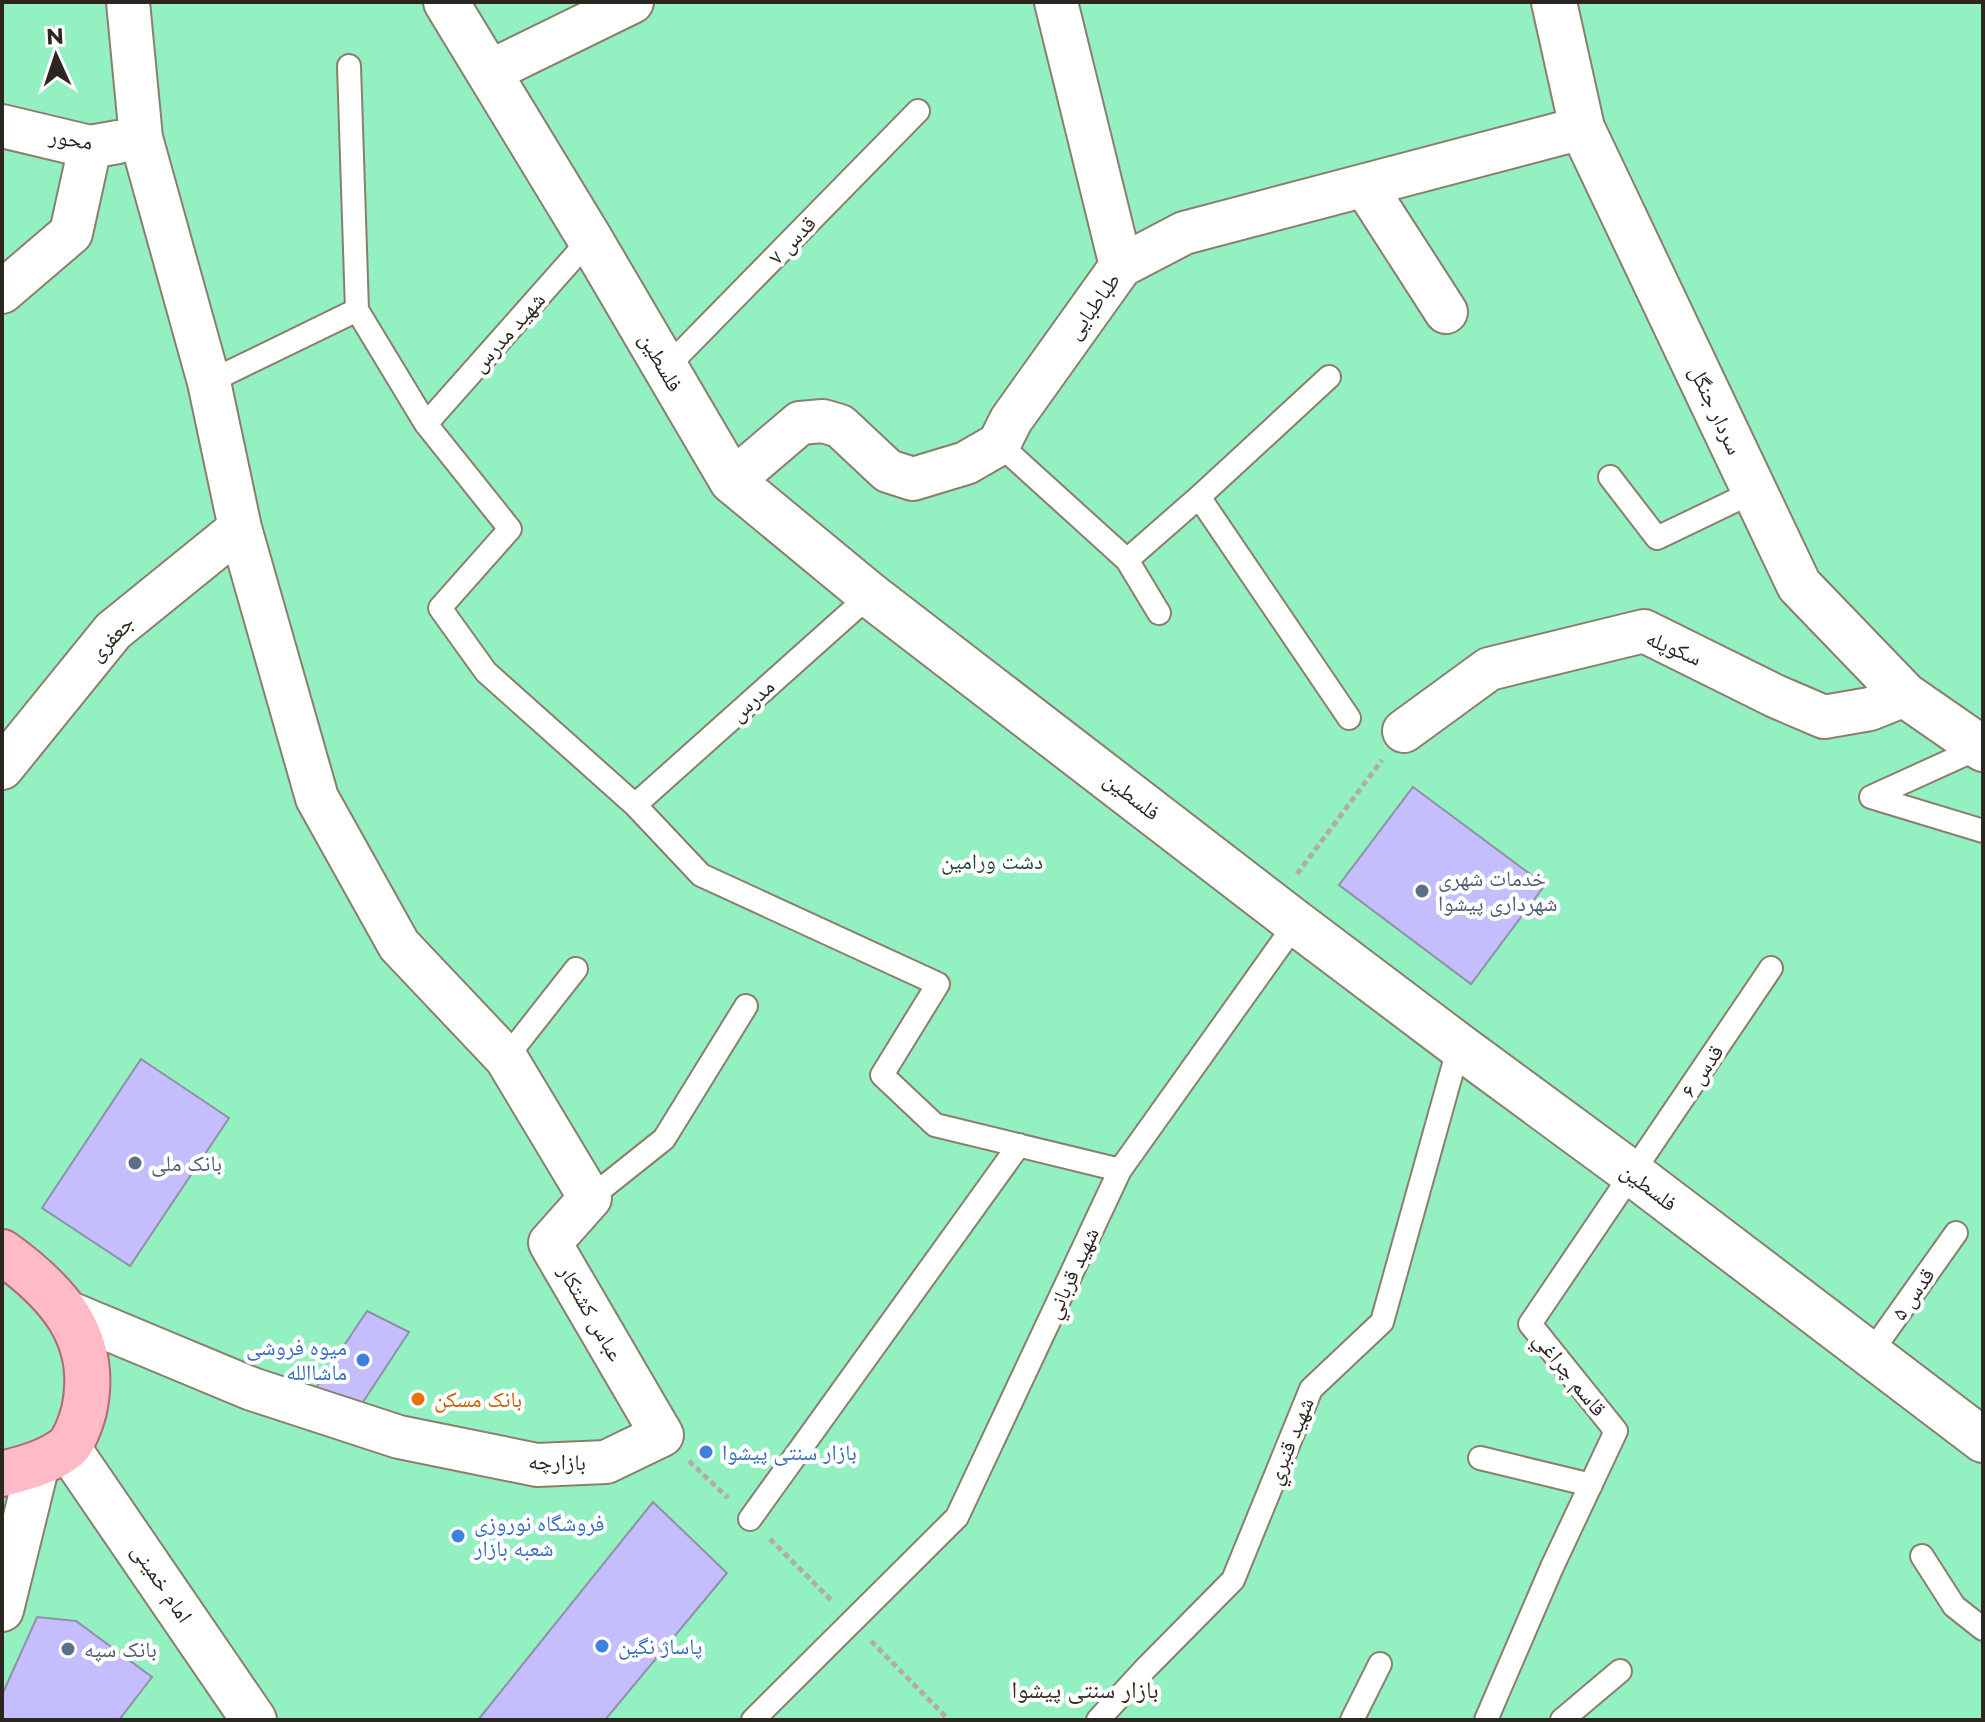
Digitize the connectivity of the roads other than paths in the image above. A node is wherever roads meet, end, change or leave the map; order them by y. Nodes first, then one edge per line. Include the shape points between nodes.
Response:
1 (128, 2) edge
2 (446, 2) edge
3 (632, 2) edge
4 (1056, 2) edge
5 (1554, 2) edge
6 (349, 66) dead end
7 (489, 72) junction
8 (918, 111) dead end
9 (2, 126) edge
10 (1582, 128) junction
11 (141, 138) junction
12 (90, 147) junction
13 (1365, 186) junction
14 (590, 239) junction
15 (1121, 266) junction
16 (2, 292) edge
17 (357, 310) junction
18 (1446, 312) dead end
19 (665, 369) junction
20 (1329, 377) dead end
21 (209, 382) junction
22 (426, 424) junction
23 (999, 444) junction
24 (1610, 477) dead end
25 (732, 481) junction
26 (1755, 491) junction
27 (1199, 497) junction
28 (240, 528) junction
29 (1127, 560) junction
30 (870, 595) junction
31 (1159, 613) dead end
32 (1905, 695) junction
33 (1349, 718) dead end
34 (1404, 731) road end
35 (1982, 748) edge
36 (2, 768) edge
37 (635, 805) junction
38 (1983, 831) edge
39 (1294, 902) junction
40 (1771, 968) dead end
41 (576, 969) dead end
42 (746, 1006) dead end
43 (1459, 1046) junction
44 (506, 1058) junction
45 (1019, 1145) junction
46 (1120, 1170) junction
47 (1633, 1174) junction
48 (590, 1198) junction
49 (1956, 1233) dead end
50 (2, 1252) edge
51 (67, 1312) junction
52 (1870, 1354) junction
53 (662, 1435) joint
54 (1983, 1440) edge
55 (1480, 1458) dead end
56 (36, 1462) edge
57 (1591, 1485) junction
58 (750, 1519) road end
59 (1922, 1556) dead end
60 (2, 1610) edge
61 (1983, 1629) edge
62 (1380, 1664) dead end
63 (1620, 1671) dead end
64 (254, 1720) edge
65 (753, 1720) edge
66 (1098, 1720) edge
67 (1352, 1720) edge
68 (1486, 1720) edge
69 (1562, 1720) edge

1 - 11 street
2 - 7 main road, فلسطین
3 - 7 street
4 - 15 street
5 - 10 main road, سردار جنگل
6 - 17 lane
7 - 14 main road, فلسطین
8 - 19 lane, قدس ۷
9 - 12 street, محور
10 - 13 street, طباطبایی
10 - 26 main road, سردار جنگل
11 - 12 street, محور
11 - 21 street
12 - 16 street via 71,233
13 - 15 street, طباطبایی via 1184,233
13 - 18 street
14 - 19 main road, فلسطین
14 - 22 lane, شهيد مدرس
15 - 23 street, طباطبایی
17 - 21 lane
17 - 22 lane
19 - 25 main road, فلسطین
20 - 27 lane
21 - 28 street
22 - 37 lane via 510,529 440,608 486,672
23 - 25 street via 966,463 913,479 888,471 840,426 800,423
23 - 29 lane
24 - 26 lane via 1657,538
25 - 30 main road, فلسطین
26 - 32 main road, سردار جنگل via 1799,585
27 - 29 lane
27 - 33 lane
28 - 36 street, جعفری via 113,631
28 - 44 street via 317,798 399,945
29 - 31 lane
30 - 37 lane, مدرس
30 - 39 main road, فلسطین
32 - 34 street, سکوپله via 1870,709 1824,717 1644,631 1489,669
32 - 35 main road, سردار جنگل
35 - 38 lane via 1871,797
37 - 45 lane via 701,875 938,984 882,1075 935,1125
39 - 43 main road, فلسطین
39 - 46 lane, شهيد قرباني
40 - 47 lane, قدس ۶
41 - 44 lane
42 - 48 lane via 664,1139
43 - 47 main road, فلسطین
43 - 66 lane, شهيد قنبري via 1382,1322 1311,1389 1233,1580
44 - 48 street
45 - 46 lane
45 - 58 lane
46 - 65 lane, شهيد قرباني via 957,1517
47 - 52 main road, فلسطین
47 - 57 lane, قاسم چراغي via 1530,1324 1616,1431
48 - 53 street, عباس كشتكار via 550,1243
49 - 52 lane, قدس ۵
50 - 51 main road via 31,1273
51 - 53 street, بازارچه via 252,1389 399,1437 537,1465 606,1462
51 - 56 main road via 84,1349 88,1386 83,1416
52 - 54 main road, فلسطین
55 - 57 lane
56 - 60 street
56 - 64 main road, امام خمینی
57 - 68 lane, قاسم چراغي
59 - 61 lane via 1954,1606
62 - 67 lane
63 - 69 lane

